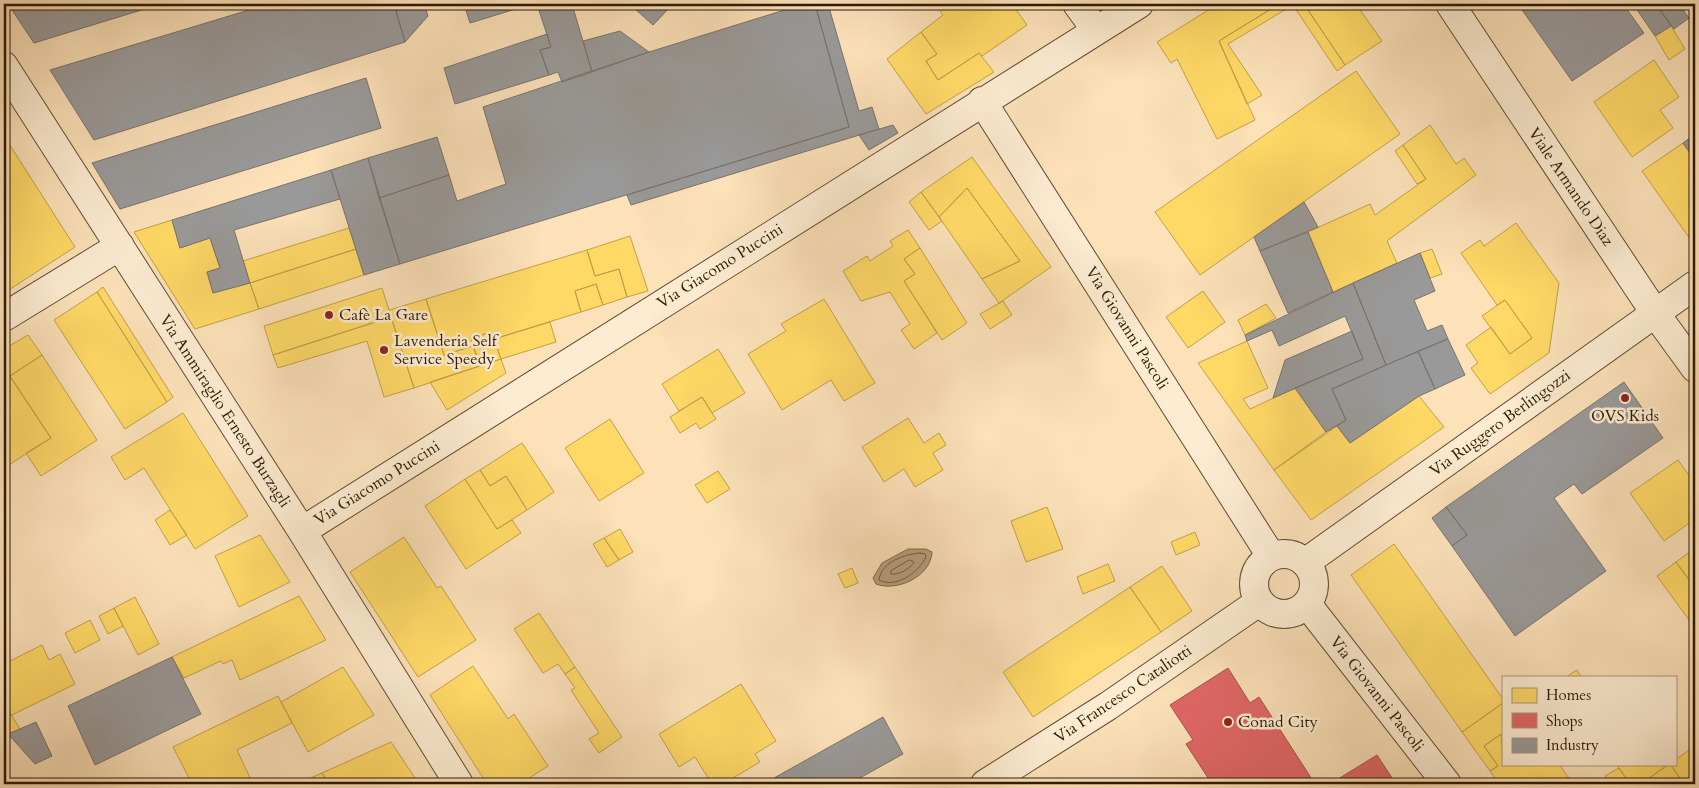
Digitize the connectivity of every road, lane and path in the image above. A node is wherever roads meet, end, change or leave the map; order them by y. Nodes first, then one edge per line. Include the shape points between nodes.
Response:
1 (1077, 4) edge
2 (1139, 4) edge
3 (1450, 4) edge
4 (1096, 30) junction
5 (4, 66) edge
6 (982, 100) junction
7 (120, 246) junction
8 (1695, 285) edge
9 (1654, 313) junction
10 (4, 317) edge
11 (1695, 368) edge
12 (302, 531) junction
13 (1271, 556) junction
14 (1306, 562) junction
15 (1259, 602) junction
16 (1307, 604) junction
17 (459, 784) edge
18 (985, 784) edge
19 (1448, 784) edge

1 - 4 street
2 - 4 street, Via Giacomo Puccini
3 - 9 street, Viale Armando Diaz
4 - 6 street, Via Giacomo Puccini
5 - 7 street, Via Ammiraglio Ernesto Burzagli
6 - 12 street, Via Giacomo Puccini
6 - 13 street, Via Giovanni Pascoli
7 - 10 street
7 - 12 street, Via Ammiraglio Ernesto Burzagli
8 - 9 street, Via Ruggero Berlingozzi
9 - 11 street, Viale Armando Diaz
9 - 14 street, Via Ruggero Berlingozzi
12 - 17 street, Via Ammiraglio Ernesto Burzagli
13 - 14 street via 1290,553
13 - 15 street via 1254,576 1253,585
14 - 16 street via 1312,570 1315,588
15 - 16 street via 1283,614 1292,613
15 - 18 street, Via Francesco Cataliotti via 1108,706
16 - 19 street, Via Giovanni Pascoli

